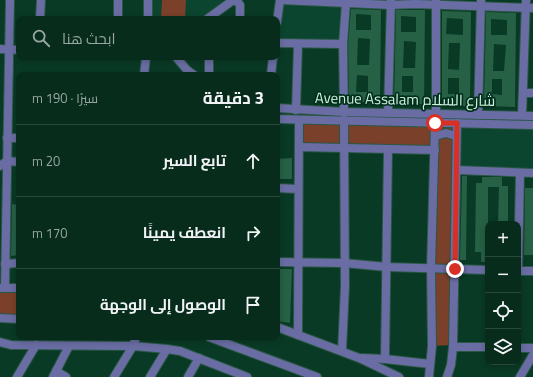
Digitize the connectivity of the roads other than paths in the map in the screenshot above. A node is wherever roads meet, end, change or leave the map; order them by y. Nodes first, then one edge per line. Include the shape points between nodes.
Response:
1 (10, 0) edge
2 (40, 0) edge
3 (118, 0) edge
4 (148, 0) edge
5 (280, 0) edge
6 (391, 2) edge
7 (436, 2) edge
8 (346, 3) junction
9 (481, 3) edge
10 (528, 5) edge
11 (40, 16) edge
12 (118, 16) edge
13 (148, 16) edge
14 (211, 16) edge
15 (240, 16) edge
16 (278, 16) edge
17 (529, 31) edge
18 (280, 43) edge
19 (298, 44) junction
20 (342, 44) junction
21 (4, 49) edge
22 (16, 50) edge
23 (146, 60) edge
24 (179, 60) edge
25 (209, 60) edge
26 (273, 60) edge
27 (524, 61) junction
28 (533, 61) edge
29 (144, 72) edge
30 (190, 72) edge
31 (209, 72) edge
32 (271, 72) edge
33 (523, 93) junction
34 (533, 93) edge
35 (280, 108) edge
36 (296, 110) junction
37 (344, 112) junction
38 (388, 112) junction
39 (436, 113) junction
40 (478, 115) junction
41 (522, 115) junction
42 (533, 116) edge
43 (280, 119) edge
44 (299, 120) junction
45 (344, 120) junction
46 (435, 123) junction
47 (457, 123) junction
48 (533, 125) edge
49 (436, 136) junction
50 (456, 136) junction
51 (7, 138) junction
52 (16, 138) edge
53 (299, 147) junction
54 (343, 147) junction
55 (388, 149) junction
56 (435, 150) junction
57 (16, 162) edge
58 (3, 164) edge
59 (456, 170) junction
60 (520, 173) junction
61 (533, 173) edge
62 (280, 188) edge
63 (298, 189) junction
64 (518, 257) edge
65 (280, 262) edge
66 (298, 262) junction
67 (344, 263) junction
68 (5, 264) junction
69 (16, 264) edge
70 (387, 267) junction
71 (431, 268) junction
72 (455, 269) junction
73 (485, 270) edge
74 (521, 271) edge
75 (533, 271) edge
76 (2, 288) edge
77 (16, 288) edge
78 (0, 318) edge
79 (16, 319) edge
80 (280, 328) edge
81 (298, 335) junction
82 (135, 340) edge
83 (217, 340) edge
84 (0, 342) edge
85 (36, 345) junction
86 (69, 346) junction
87 (133, 346) junction
88 (453, 346) junction
89 (485, 347) edge
90 (521, 348) edge
91 (533, 348) edge
92 (167, 349) junction
93 (342, 351) junction
94 (533, 355) edge
95 (199, 358) junction
96 (359, 358) junction
97 (385, 359) junction
98 (430, 364) junction
99 (55, 374) edge
100 (18, 377) edge
101 (66, 377) edge
102 (114, 377) edge
103 (150, 377) edge
104 (188, 377) edge
105 (247, 377) edge
106 (317, 377) edge
107 (398, 377) edge
108 (429, 377) edge
109 (447, 377) edge
110 (520, 377) edge

1 - 21 street
2 - 11 street
3 - 12 street
4 - 13 street
5 - 8 street
5 - 16 street
6 - 7 street
6 - 8 street
6 - 38 street
7 - 9 street
7 - 39 street
8 - 20 street
9 - 10 street
9 - 40 street
10 - 17 street
14 - 15 street via 232,1 237,1 240,5
17 - 27 street
18 - 19 street
19 - 20 street
19 - 36 street
20 - 37 street
21 - 22 street
21 - 51 street
23 - 29 street
24 - 30 street
25 - 31 street
26 - 32 street
27 - 28 street
27 - 33 street
33 - 34 street
33 - 41 street
35 - 36 street, Avenue Assalam شارع السلام
36 - 37 street, Avenue Assalam شارع السلام
37 - 38 street, Avenue Assalam شارع السلام
38 - 39 street, Avenue Assalam شارع السلام
39 - 40 street, Avenue Assalam شارع السلام
40 - 41 street, Avenue Assalam شارع السلام
41 - 42 street, Avenue Assalam شارع السلام
43 - 44 street, Avenue Assalam شارع السلام
44 - 45 street, Avenue Assalam شارع السلام
44 - 53 street
45 - 46 street, Avenue Assalam شارع السلام
45 - 54 street
46 - 47 street, Avenue Assalam شارع السلام
46 - 49 street
47 - 48 street, Avenue Assalam شارع السلام
47 - 50 street
49 - 50 street
49 - 56 street
50 - 59 street
51 - 52 street
51 - 58 street
53 - 54 street
53 - 63 street
54 - 55 street
54 - 67 street
55 - 56 street
55 - 70 street
56 - 71 street
57 - 58 street
58 - 68 street
59 - 60 street
59 - 72 street
60 - 61 street
60 - 64 street
62 - 63 street
63 - 66 street
65 - 66 street
66 - 67 street
66 - 81 street
67 - 70 street
67 - 93 street
68 - 69 street
68 - 76 street
70 - 71 street
70 - 97 street
71 - 72 street
71 - 98 street
72 - 73 street
72 - 88 street
74 - 75 street
76 - 77 street
78 - 79 street
80 - 81 street
81 - 93 street
82 - 87 street
83 - 106 street
84 - 85 street via 11,345
85 - 86 street
85 - 100 street
86 - 87 street
86 - 99 street
87 - 92 street
87 - 102 street
88 - 89 street
88 - 109 street
90 - 91 street
92 - 95 street
92 - 103 street
93 - 96 street
94 - 110 street
95 - 104 street
95 - 105 street
96 - 97 street
96 - 107 street
97 - 98 street
98 - 108 street
99 - 101 street

